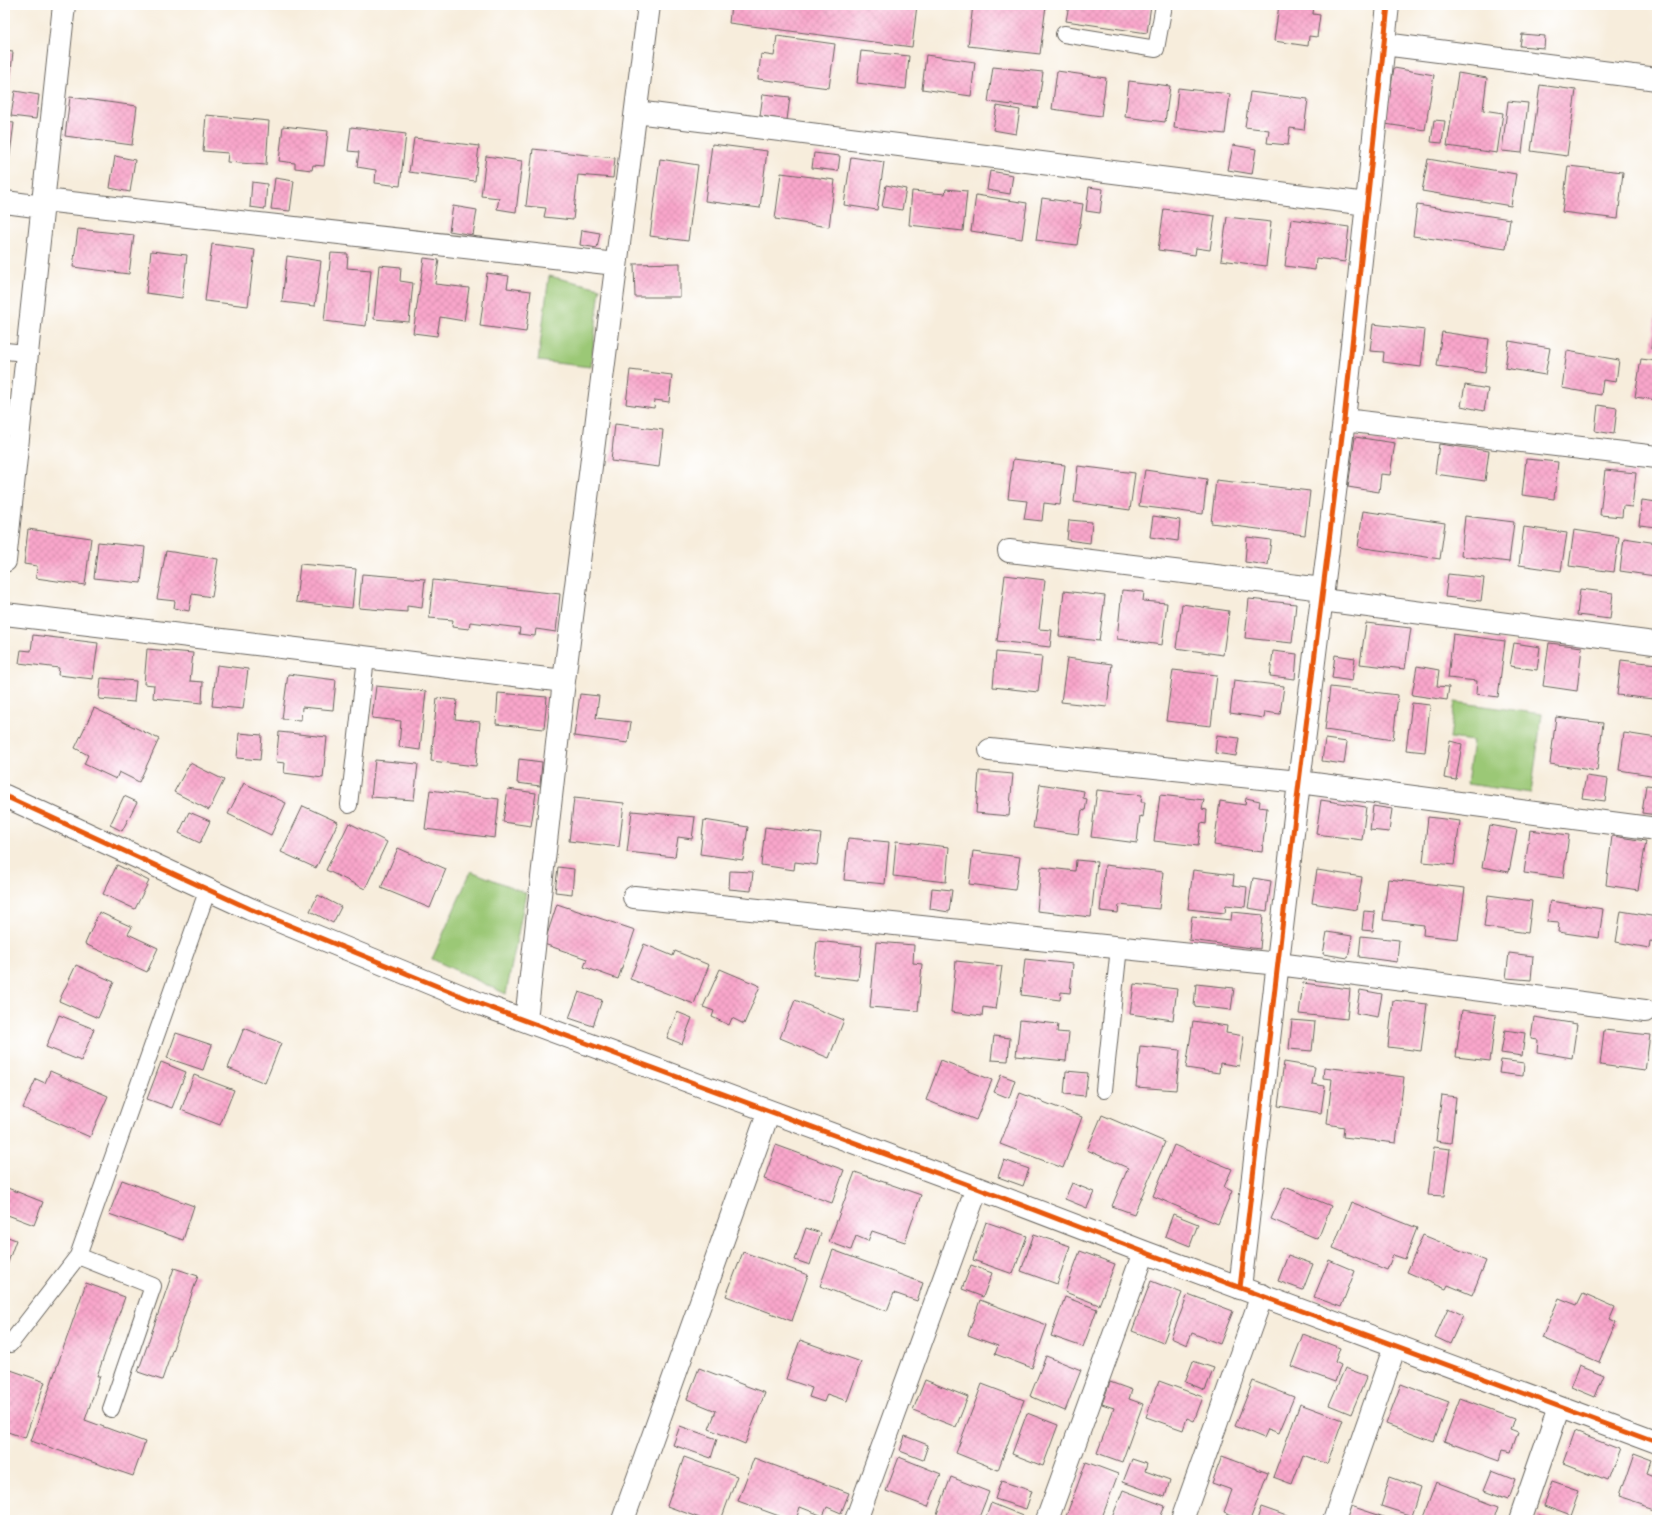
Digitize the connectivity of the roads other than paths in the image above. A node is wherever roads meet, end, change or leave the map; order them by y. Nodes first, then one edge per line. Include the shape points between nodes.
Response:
1 (64, 5) edge
2 (649, 5) edge
3 (1164, 5) edge
4 (1388, 5) edge
5 (1064, 34) dead end
6 (1384, 44) junction
7 (1657, 80) edge
8 (636, 112) junction
9 (5, 202) edge
10 (43, 204) junction
11 (1367, 204) junction
12 (616, 264) junction
13 (5, 351) edge
14 (27, 354) junction
15 (1344, 420) junction
16 (1657, 457) edge
17 (1010, 551) dead end
18 (5, 561) edge
19 (1322, 594) junction
20 (5, 614) edge
21 (1654, 643) dead end
22 (366, 658) junction
23 (564, 681) junction
24 (990, 750) dead end
25 (1299, 782) junction
26 (5, 796) edge
27 (350, 805) dead end
28 (1657, 829) edge
29 (208, 890) junction
30 (634, 897) dead end
31 (1120, 947) junction
32 (1278, 964) junction
33 (1645, 1011) dead end
34 (526, 1020) junction
35 (1104, 1090) dead end
36 (769, 1111) junction
37 (977, 1188) junction
38 (1144, 1252) junction
39 (78, 1256) junction
40 (1240, 1288) junction
41 (1262, 1295) junction
42 (10, 1344) dead end
43 (1395, 1346) junction
44 (1559, 1407) junction
45 (111, 1409) dead end
46 (1657, 1443) edge
47 (623, 1520) edge
48 (856, 1520) edge
49 (1047, 1520) edge
50 (1182, 1520) edge
51 (1334, 1520) edge
52 (1520, 1520) edge

1 - 10 street
2 - 8 street
3 - 5 lane via 1156,49
4 - 6 street
6 - 7 street
6 - 11 street
8 - 11 street
8 - 12 street
9 - 10 street
10 - 12 street
10 - 14 street
11 - 15 street
12 - 23 street
13 - 14 lane
14 - 18 street
15 - 16 street
15 - 19 street
17 - 19 street
19 - 21 street
19 - 25 street
20 - 22 street
22 - 23 street
22 - 27 lane
23 - 34 street
24 - 25 street
25 - 28 street
25 - 32 street
26 - 29 street
29 - 34 street via 432,984
29 - 39 lane
30 - 31 street
31 - 32 street
31 - 35 lane
32 - 33 street
32 - 40 street
34 - 36 street
36 - 37 street
36 - 47 street
37 - 38 street
37 - 48 street
38 - 40 street
38 - 49 street
39 - 42 lane
39 - 45 lane via 153,1286
40 - 41 street
41 - 43 street
41 - 50 street
43 - 44 street
43 - 51 street
44 - 46 street
44 - 52 street

